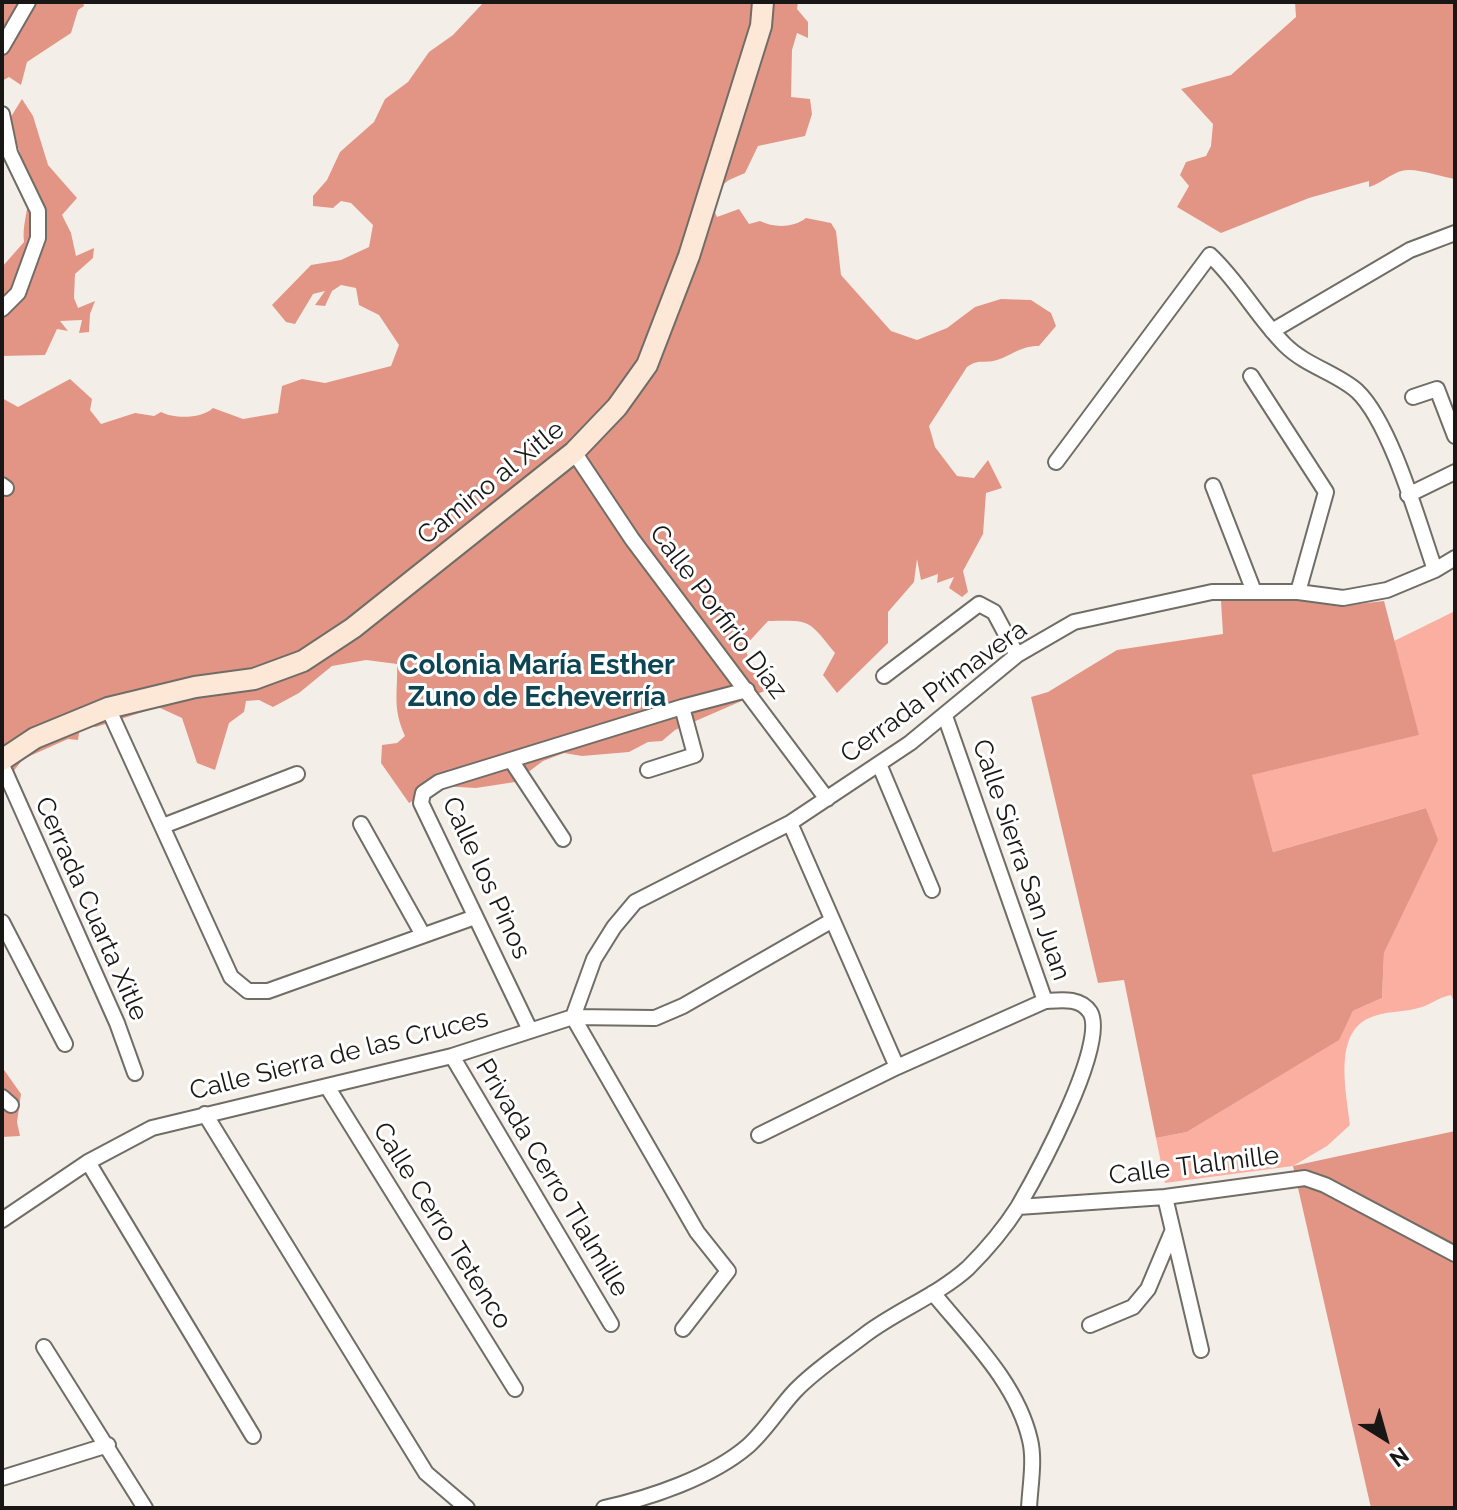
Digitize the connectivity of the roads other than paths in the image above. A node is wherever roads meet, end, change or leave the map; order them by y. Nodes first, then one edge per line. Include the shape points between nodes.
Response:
1 (28, 2) edge
2 (763, 2) edge
3 (2, 47) edge
4 (2, 114) edge
5 (1455, 233) edge
6 (2, 309) edge
7 (1272, 331) junction
8 (1251, 376) dead end
9 (1413, 397) dead end
10 (1455, 436) edge
11 (574, 452) junction
12 (1056, 462) dead end
13 (1455, 472) edge
14 (1213, 486) dead end
15 (1408, 495) junction
16 (1455, 558) edge
17 (1435, 570) junction
18 (1253, 589) junction
19 (1298, 592) junction
20 (1017, 655) junction
21 (884, 676) dead end
22 (747, 690) junction
23 (682, 707) junction
24 (108, 708) junction
25 (945, 716) junction
26 (511, 760) junction
27 (2, 762) edge
28 (879, 764) junction
29 (648, 770) dead end
30 (297, 774) dead end
31 (827, 799) junction
32 (790, 823) junction
33 (361, 824) dead end
34 (163, 826) junction
35 (563, 839) dead end
36 (932, 890) dead end
37 (475, 917) junction
38 (831, 921) junction
39 (2, 922) edge
40 (423, 935) junction
41 (1045, 1001) junction
42 (573, 1017) junction
43 (530, 1030) junction
44 (65, 1044) dead end
45 (452, 1056) junction
46 (897, 1067) junction
47 (135, 1073) dead end
48 (328, 1088) junction
49 (205, 1114) junction
50 (759, 1135) dead end
51 (88, 1162) junction
52 (1165, 1197) junction
53 (1018, 1207) junction
54 (2, 1220) edge
55 (1173, 1232) junction
56 (1455, 1254) edge
57 (933, 1293) junction
58 (611, 1324) dead end
59 (1090, 1325) dead end
60 (683, 1329) dead end
61 (44, 1347) dead end
62 (1201, 1350) dead end
63 (515, 1389) dead end
64 (253, 1436) dead end
65 (108, 1445) junction
66 (2, 1478) edge
67 (145, 1508) edge
68 (467, 1508) edge
69 (604, 1508) edge
70 (1029, 1508) edge

1 - 3 street
2 - 11 street, Camino al Xitle via 761,26 689,256 647,365 617,407
4 - 6 street via 10,153 38,211 38,238 18,293
5 - 7 street via 1410,250
7 - 12 street via 1210,255
7 - 15 street via 1295,355 1362,397 1384,434
8 - 19 street via 1326,492
9 - 10 street via 1437,389
11 - 22 street, Calle Porfirio Díaz via 632,539
11 - 24 street, Camino al Xitle via 366,618 303,661 254,679
13 - 15 street
14 - 18 street
15 - 17 street
16 - 17 street, Cerrada Primavera
17 - 19 street, Cerrada Primavera via 1387,590 1343,598
18 - 19 street, Cerrada Primavera
18 - 20 street, Cerrada Primavera via 1212,592 1074,622
20 - 21 street via 994,612 979,604
20 - 25 street, Cerrada Primavera
22 - 23 street, Calle los Pinos
22 - 31 street, Calle Porfirio Díaz
23 - 26 street, Calle los Pinos
23 - 29 street via 695,755
24 - 27 street, Camino al Xitle via 35,738
24 - 34 street
25 - 28 street, Cerrada Primavera
25 - 41 street, Calle Sierra San Juan
26 - 35 street
26 - 37 street, Calle los Pinos via 439,782 423,793 421,803
27 - 47 street, Cerrada Cuarta Xitle
28 - 31 street, Cerrada Primavera
28 - 36 street
30 - 34 street
31 - 32 street, Cerrada Primavera
32 - 38 street
32 - 42 street, Cerrada Primavera via 635,902 594,959
33 - 40 street
34 - 40 street via 231,977 248,991 268,991
37 - 40 street
37 - 43 street, Calle los Pinos
38 - 42 street, Calle Sierra de las Cruces via 655,1018
38 - 46 street
39 - 44 street
41 - 46 street
41 - 53 street, Calle Sierra San Juan via 1068,999 1089,1011 1092,1049
42 - 43 street, Calle Sierra de las Cruces
42 - 60 street via 697,1232 728,1271
43 - 45 street, Calle Sierra de las Cruces
45 - 48 street, Calle Sierra de las Cruces
45 - 58 street, Privada Cerro Tlalmille
46 - 50 street
48 - 49 street, Calle Sierra de las Cruces
48 - 63 street, Calle Cerro Tetenco
49 - 51 street, Calle Sierra de las Cruces via 152,1128
49 - 68 street via 426,1473
51 - 54 street, Calle Sierra de las Cruces
51 - 64 street
52 - 53 street, Calle Tlalmille
52 - 55 street
52 - 56 street, Calle Tlalmille via 1305,1178
53 - 57 street via 965,1270
55 - 59 street via 1148,1289 1133,1307
55 - 62 street
57 - 69 street via 875,1328 797,1389 748,1447 685,1483
57 - 70 street via 1018,1406 1031,1443
61 - 65 street
65 - 66 street
65 - 67 street

